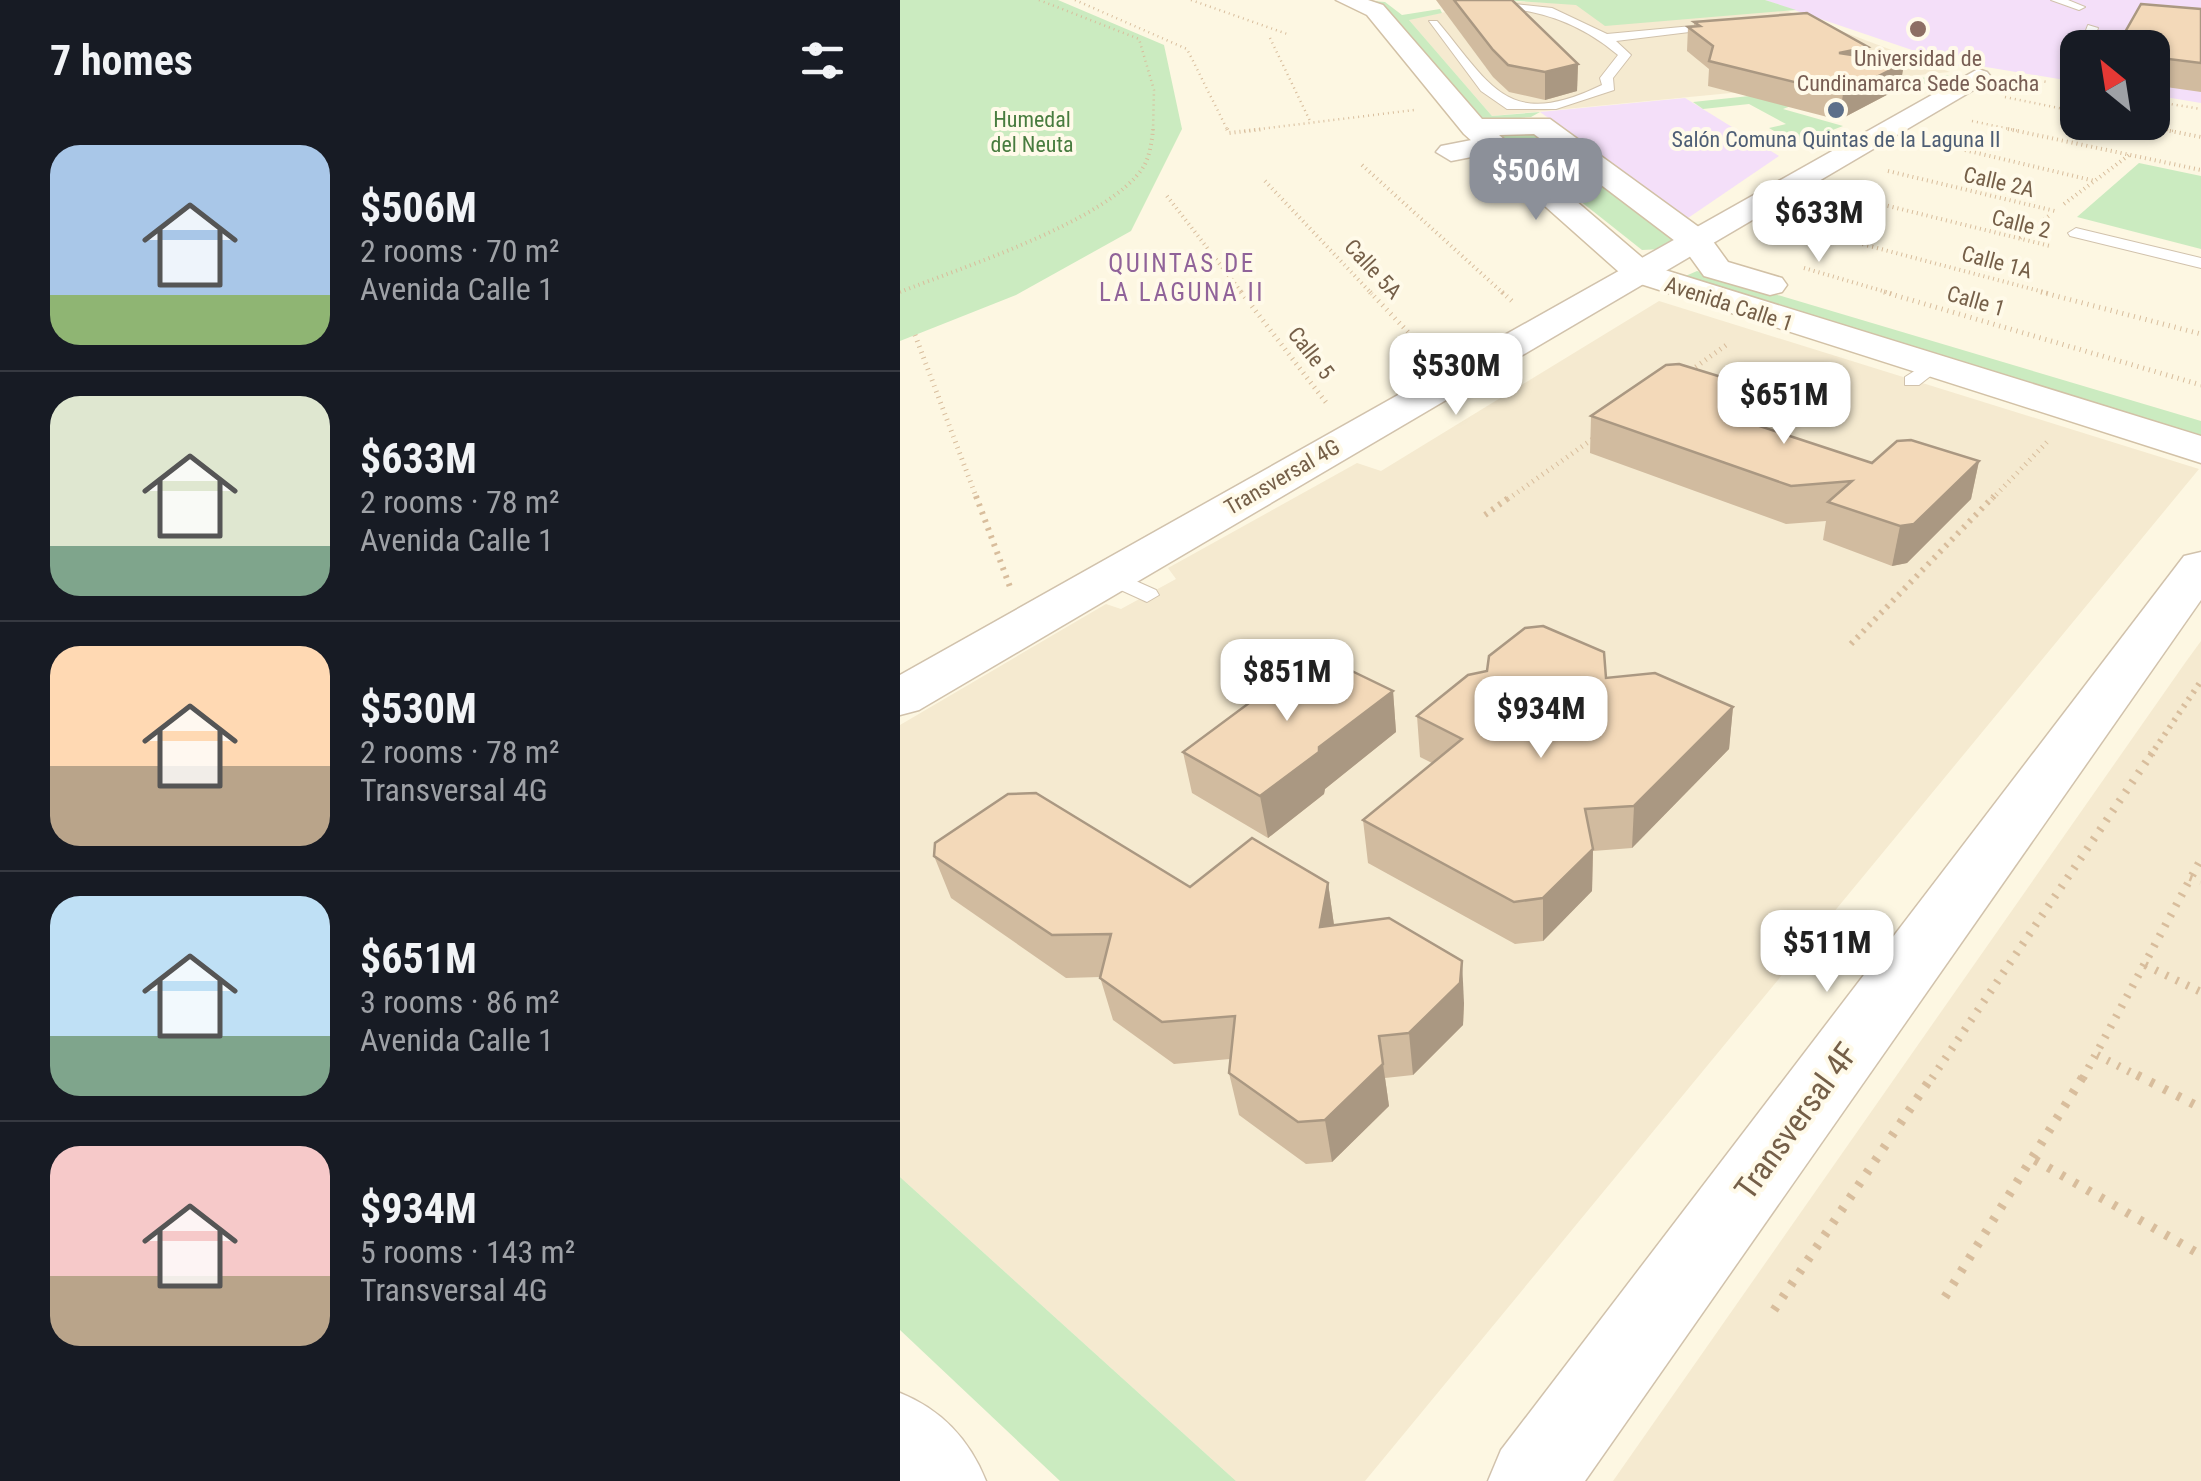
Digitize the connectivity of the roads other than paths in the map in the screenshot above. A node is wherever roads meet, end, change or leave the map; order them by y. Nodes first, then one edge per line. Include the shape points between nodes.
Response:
1 (1347, 0) edge
2 (2058, 0) edge
3 (1486, 2) edge
4 (2079, 7) dead end
5 (1433, 22) dead end
6 (1736, 26) edge
7 (1606, 38) junction
8 (1984, 86) road end
9 (1474, 143) junction
10 (2076, 233) dead end
11 (1695, 240) junction
12 (2201, 263) edge
13 (1640, 273) junction
14 (2033, 362) dead end
15 (2201, 450) edge
16 (2201, 566) edge
17 (1109, 576) junction
18 (1146, 595) dead end
19 (900, 698) edge
20 (900, 1436) edge
21 (942, 1481) edge
22 (1532, 1481) edge

1 - 9 main road, Avenida Calle 1 via 1375,10
2 - 4 lane
3 - 7 lane via 1568,13
5 - 7 lane via 1500,102 1523,107 1586,100 1609,87 1606,78 1625,54
6 - 7 lane
8 - 11 main road, Transversal 4G
9 - 11 main road, Avenida Calle 1 via 1540,125
9 - 13 main road, Avenida Calle 1
10 - 12 lane
11 - 13 main road, Transversal 4G
11 - 14 main road, Avenida Calle 1 via 1716,269
13 - 15 main road, Avenida Calle 1 via 1921,374
13 - 17 main road, Transversal 4G
16 - 22 main road, Transversal 4F
17 - 18 lane
17 - 19 main road, Transversal 4G
20 - 21 main road

